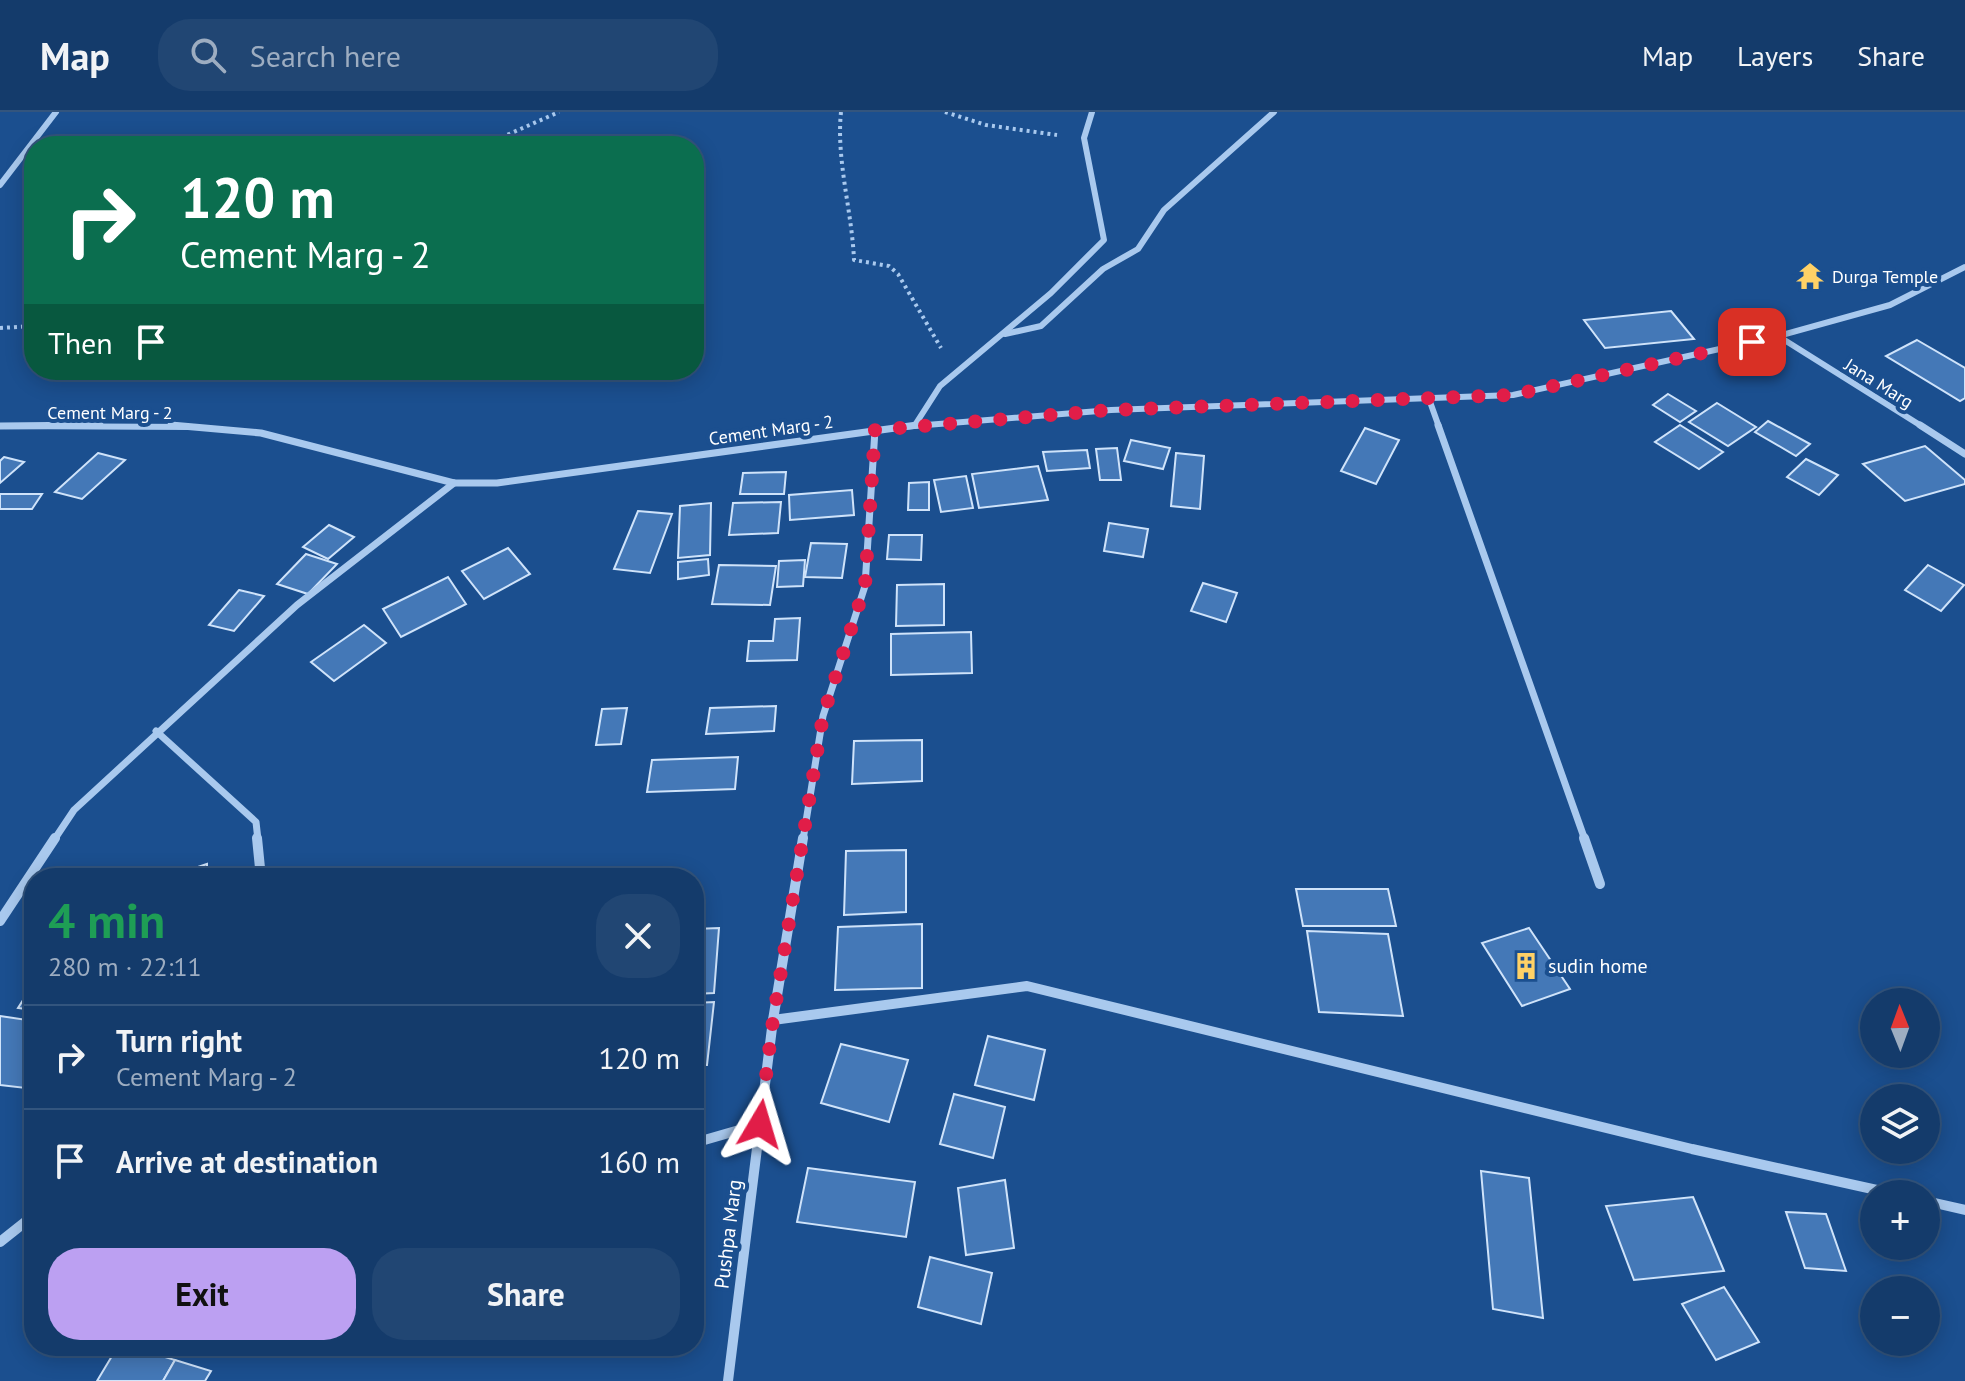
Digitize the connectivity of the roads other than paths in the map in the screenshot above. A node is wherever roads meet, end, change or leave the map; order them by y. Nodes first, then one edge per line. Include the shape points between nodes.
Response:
1 (56, 112) edge
2 (1092, 112) edge
3 (1274, 112) edge
4 (38, 136) edge
5 (24, 154) edge
6 (0, 185) edge
7 (1965, 267) edge
8 (1001, 335) junction
9 (1778, 336) junction
10 (1429, 399) junction
11 (915, 425) junction
12 (0, 426) edge
13 (875, 430) junction
14 (1965, 454) edge
15 (454, 483) junction
16 (156, 731) junction
17 (35, 868) edge
18 (260, 868) edge
19 (1600, 884) dead end
20 (24, 885) edge
21 (0, 921) edge
22 (773, 1020) junction
23 (760, 1124) junction
24 (704, 1140) edge
25 (1860, 1186) edge
26 (1940, 1204) edge
27 (1965, 1210) edge
28 (24, 1223) edge
29 (0, 1242) edge
30 (728, 1381) edge

1 - 4 street
2 - 8 street via 1084,138 1104,240
3 - 8 street via 1164,210 1138,249 1103,269 1041,326
5 - 6 street
7 - 9 street, Cement Marg - 2 via 1890,305
8 - 11 street via 940,386
9 - 10 street, Cement Marg - 2 via 1513,395
9 - 14 street, Jana Marg
10 - 11 street, Cement Marg - 2 via 1111,410
10 - 19 street
11 - 13 street, Cement Marg - 2
12 - 15 street, Cement Marg - 2 via 166,425 261,433
13 - 15 street, Cement Marg - 2 via 497,483
13 - 22 street, Pushpa Marg via 865,586 823,716
15 - 16 street via 297,605
16 - 17 street via 74,810
16 - 18 street via 256,822
20 - 21 street
22 - 23 street, Pushpa Marg
22 - 25 street via 1027,986
23 - 24 street
23 - 30 street, Pushpa Marg
26 - 27 street
28 - 29 street

